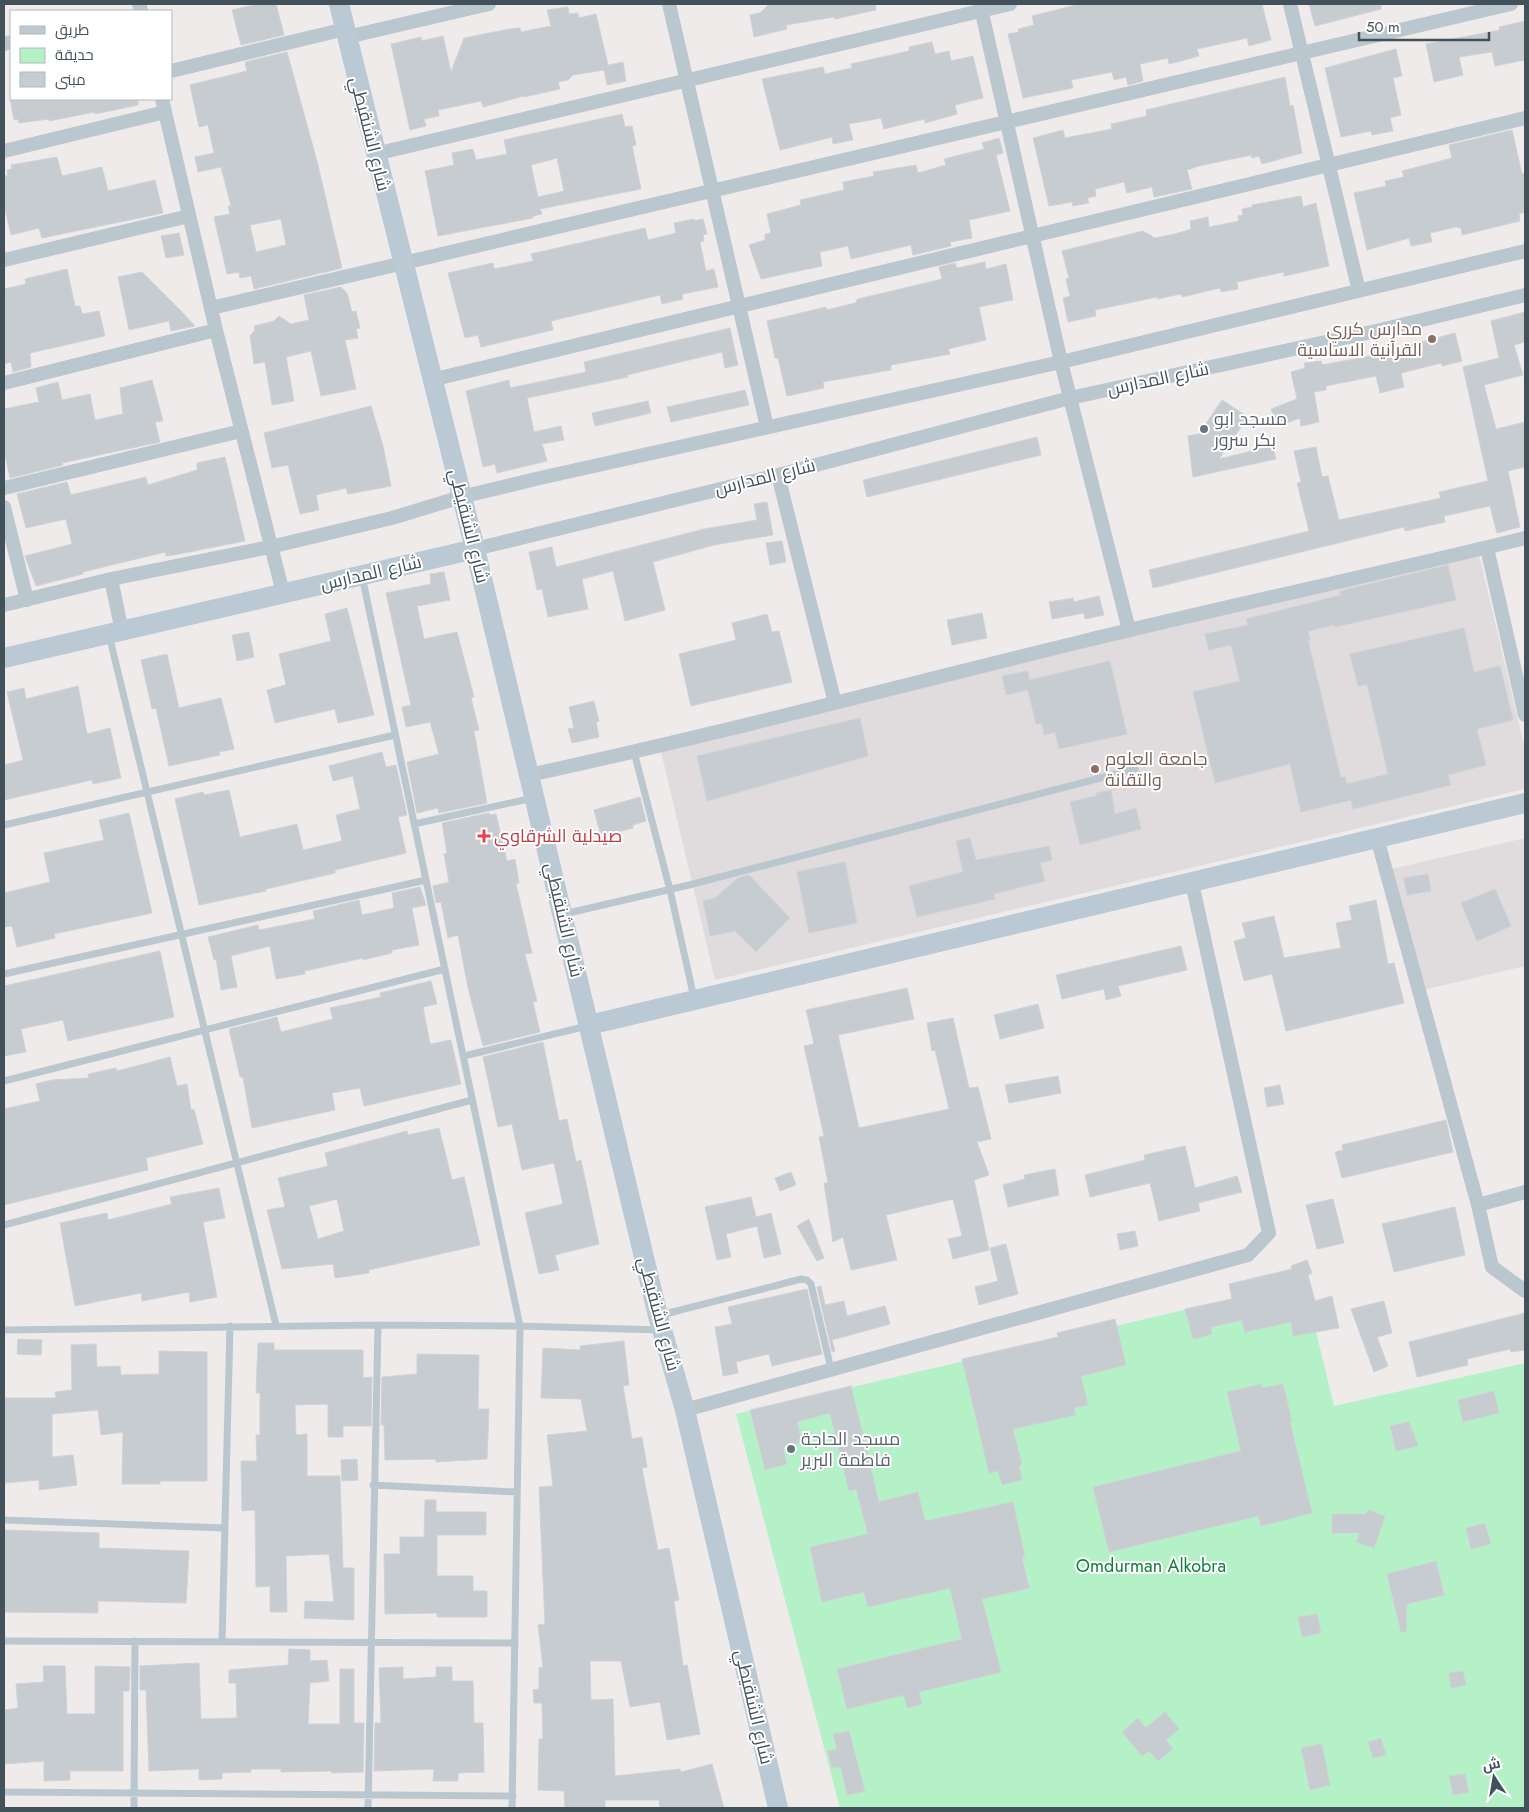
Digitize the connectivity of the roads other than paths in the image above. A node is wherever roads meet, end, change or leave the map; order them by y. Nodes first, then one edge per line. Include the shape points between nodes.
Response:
1 (339, 4) edge
2 (489, 4) edge
3 (670, 4) edge
4 (1010, 4) edge
5 (1290, 4) edge
6 (1511, 4) edge
7 (981, 7) edge
8 (346, 33) junction
9 (1301, 52) junction
10 (172, 71) edge
11 (688, 80) junction
12 (164, 105) edge
13 (1525, 118) edge
14 (1007, 123) junction
15 (4, 151) edge
16 (375, 154) junction
17 (1327, 165) junction
18 (714, 190) junction
19 (189, 216) junction
20 (1033, 234) junction
21 (1525, 251) edge
22 (4, 260) edge
23 (402, 263) junction
24 (1358, 291) junction
25 (1525, 295) edge
26 (740, 305) junction
27 (211, 308) junction
28 (216, 330) junction
29 (1061, 362) junction
30 (431, 380) junction
31 (4, 383) edge
32 (1070, 398) junction
33 (766, 427) junction
34 (242, 431) junction
35 (778, 475) junction
36 (4, 488) edge
37 (462, 497) junction
38 (4, 507) edge
39 (1525, 538) edge
40 (270, 547) junction
41 (1486, 548) junction
42 (475, 549) junction
43 (362, 576) junction
44 (111, 579) junction
45 (283, 593) junction
46 (27, 600) junction
47 (4, 605) edge
48 (1129, 630) junction
49 (116, 632) junction
50 (4, 658) edge
51 (835, 703) junction
52 (1525, 715) edge
53 (395, 735) junction
54 (634, 752) junction
55 (1135, 769) dead end
56 (529, 775) junction
57 (147, 792) junction
58 (535, 798) junction
59 (1525, 803) edge
60 (414, 824) junction
61 (4, 825) edge
62 (1377, 838) junction
63 (426, 880) junction
64 (1192, 883) junction
65 (670, 890) junction
66 (563, 914) junction
67 (181, 933) junction
68 (445, 969) junction
69 (4, 974) edge
70 (694, 999) junction
71 (589, 1025) junction
72 (204, 1029) junction
73 (464, 1056) junction
74 (4, 1081) edge
75 (472, 1100) junction
76 (237, 1164) junction
77 (1525, 1192) edge
78 (1478, 1205) junction
79 (4, 1225) edge
80 (1525, 1290) edge
81 (661, 1323) junction
82 (276, 1325) junction
83 (378, 1325) junction
84 (230, 1326) junction
85 (520, 1326) junction
86 (4, 1330) edge
87 (831, 1369) junction
88 (685, 1410) junction
89 (373, 1485) junction
90 (517, 1492) junction
91 (4, 1520) edge
92 (225, 1528) junction
93 (4, 1641) edge
94 (135, 1641) junction
95 (370, 1641) junction
96 (222, 1642) junction
97 (515, 1643) junction
98 (4, 1792) edge
99 (134, 1793) junction
100 (368, 1794) junction
101 (513, 1796) junction
102 (134, 1808) edge
103 (368, 1808) edge
104 (512, 1808) edge
105 (778, 1808) edge

1 - 8 street, شارع الشنقيطي
2 - 8 street
3 - 11 street
4 - 7 street
5 - 9 street
6 - 9 street
7 - 11 street
7 - 14 street
8 - 10 street
8 - 16 street, شارع الشنقيطي
9 - 14 street
9 - 17 street
11 - 16 street
11 - 18 street
12 - 15 street
12 - 19 street
13 - 17 street
14 - 18 street
14 - 20 street
16 - 23 street, شارع الشنقيطي
17 - 20 street
17 - 24 street
18 - 23 street
18 - 26 street
19 - 22 street
19 - 27 street
20 - 26 street
20 - 29 street
21 - 24 street
23 - 27 street
23 - 30 street, شارع الشنقيطي
24 - 29 street
25 - 32 street, شارع المدارس
26 - 30 street
26 - 33 street
27 - 28 street
28 - 31 street
28 - 34 street
29 - 32 street
29 - 33 street
30 - 37 street, شارع الشنقيطي
32 - 35 street, شارع المدارس
32 - 48 street
33 - 37 street
34 - 36 street
34 - 40 street
35 - 42 street, شارع المدارس
35 - 51 street
37 - 40 street via 392,518
37 - 42 street, شارع الشنقيطي
38 - 46 street
39 - 41 street
40 - 44 street
40 - 45 street
41 - 48 street
41 - 52 street
42 - 43 street, شارع المدارس
42 - 56 street, شارع الشنقيطي
43 - 45 street, شارع المدارس
43 - 53 lane
44 - 46 street
44 - 49 street
45 - 49 street, شارع المدارس
46 - 47 street
48 - 51 street
49 - 50 street, شارع المدارس
49 - 57 lane
51 - 54 street
53 - 57 lane
53 - 60 lane
54 - 56 street
54 - 65 lane
55 - 65 lane
56 - 58 street, شارع الشنقيطي
57 - 61 lane
57 - 67 lane
58 - 60 lane
58 - 66 street, شارع الشنقيطي
59 - 62 street
60 - 63 lane
62 - 64 street
62 - 78 street
63 - 67 lane
63 - 68 lane
64 - 70 street
64 - 87 street via 1270,1233 1248,1254
65 - 66 lane
65 - 70 lane
66 - 71 street, شارع الشنقيطي
67 - 69 lane
67 - 72 lane
68 - 72 lane
68 - 73 lane
70 - 71 street
71 - 73 lane
71 - 81 street, شارع الشنقيطي
72 - 74 lane
72 - 76 lane
73 - 75 lane
75 - 76 lane
75 - 85 lane
76 - 79 lane
76 - 82 lane
77 - 78 street
78 - 80 street via 1492,1267
81 - 85 lane
81 - 87 lane via 807,1280 811,1284
81 - 88 street, شارع الشنقيطي
82 - 83 lane
82 - 84 lane
83 - 85 lane
83 - 89 lane
84 - 86 lane
84 - 92 lane
85 - 90 lane
87 - 88 street
88 - 105 street, شارع الشنقيطي
89 - 90 lane
89 - 95 lane
90 - 97 lane
91 - 92 lane
92 - 96 lane
93 - 94 lane
94 - 96 lane
94 - 99 lane
95 - 96 lane
95 - 97 lane
95 - 100 lane
97 - 101 lane
98 - 99 lane
99 - 100 lane
99 - 102 lane
100 - 101 lane
100 - 103 lane
101 - 104 lane

